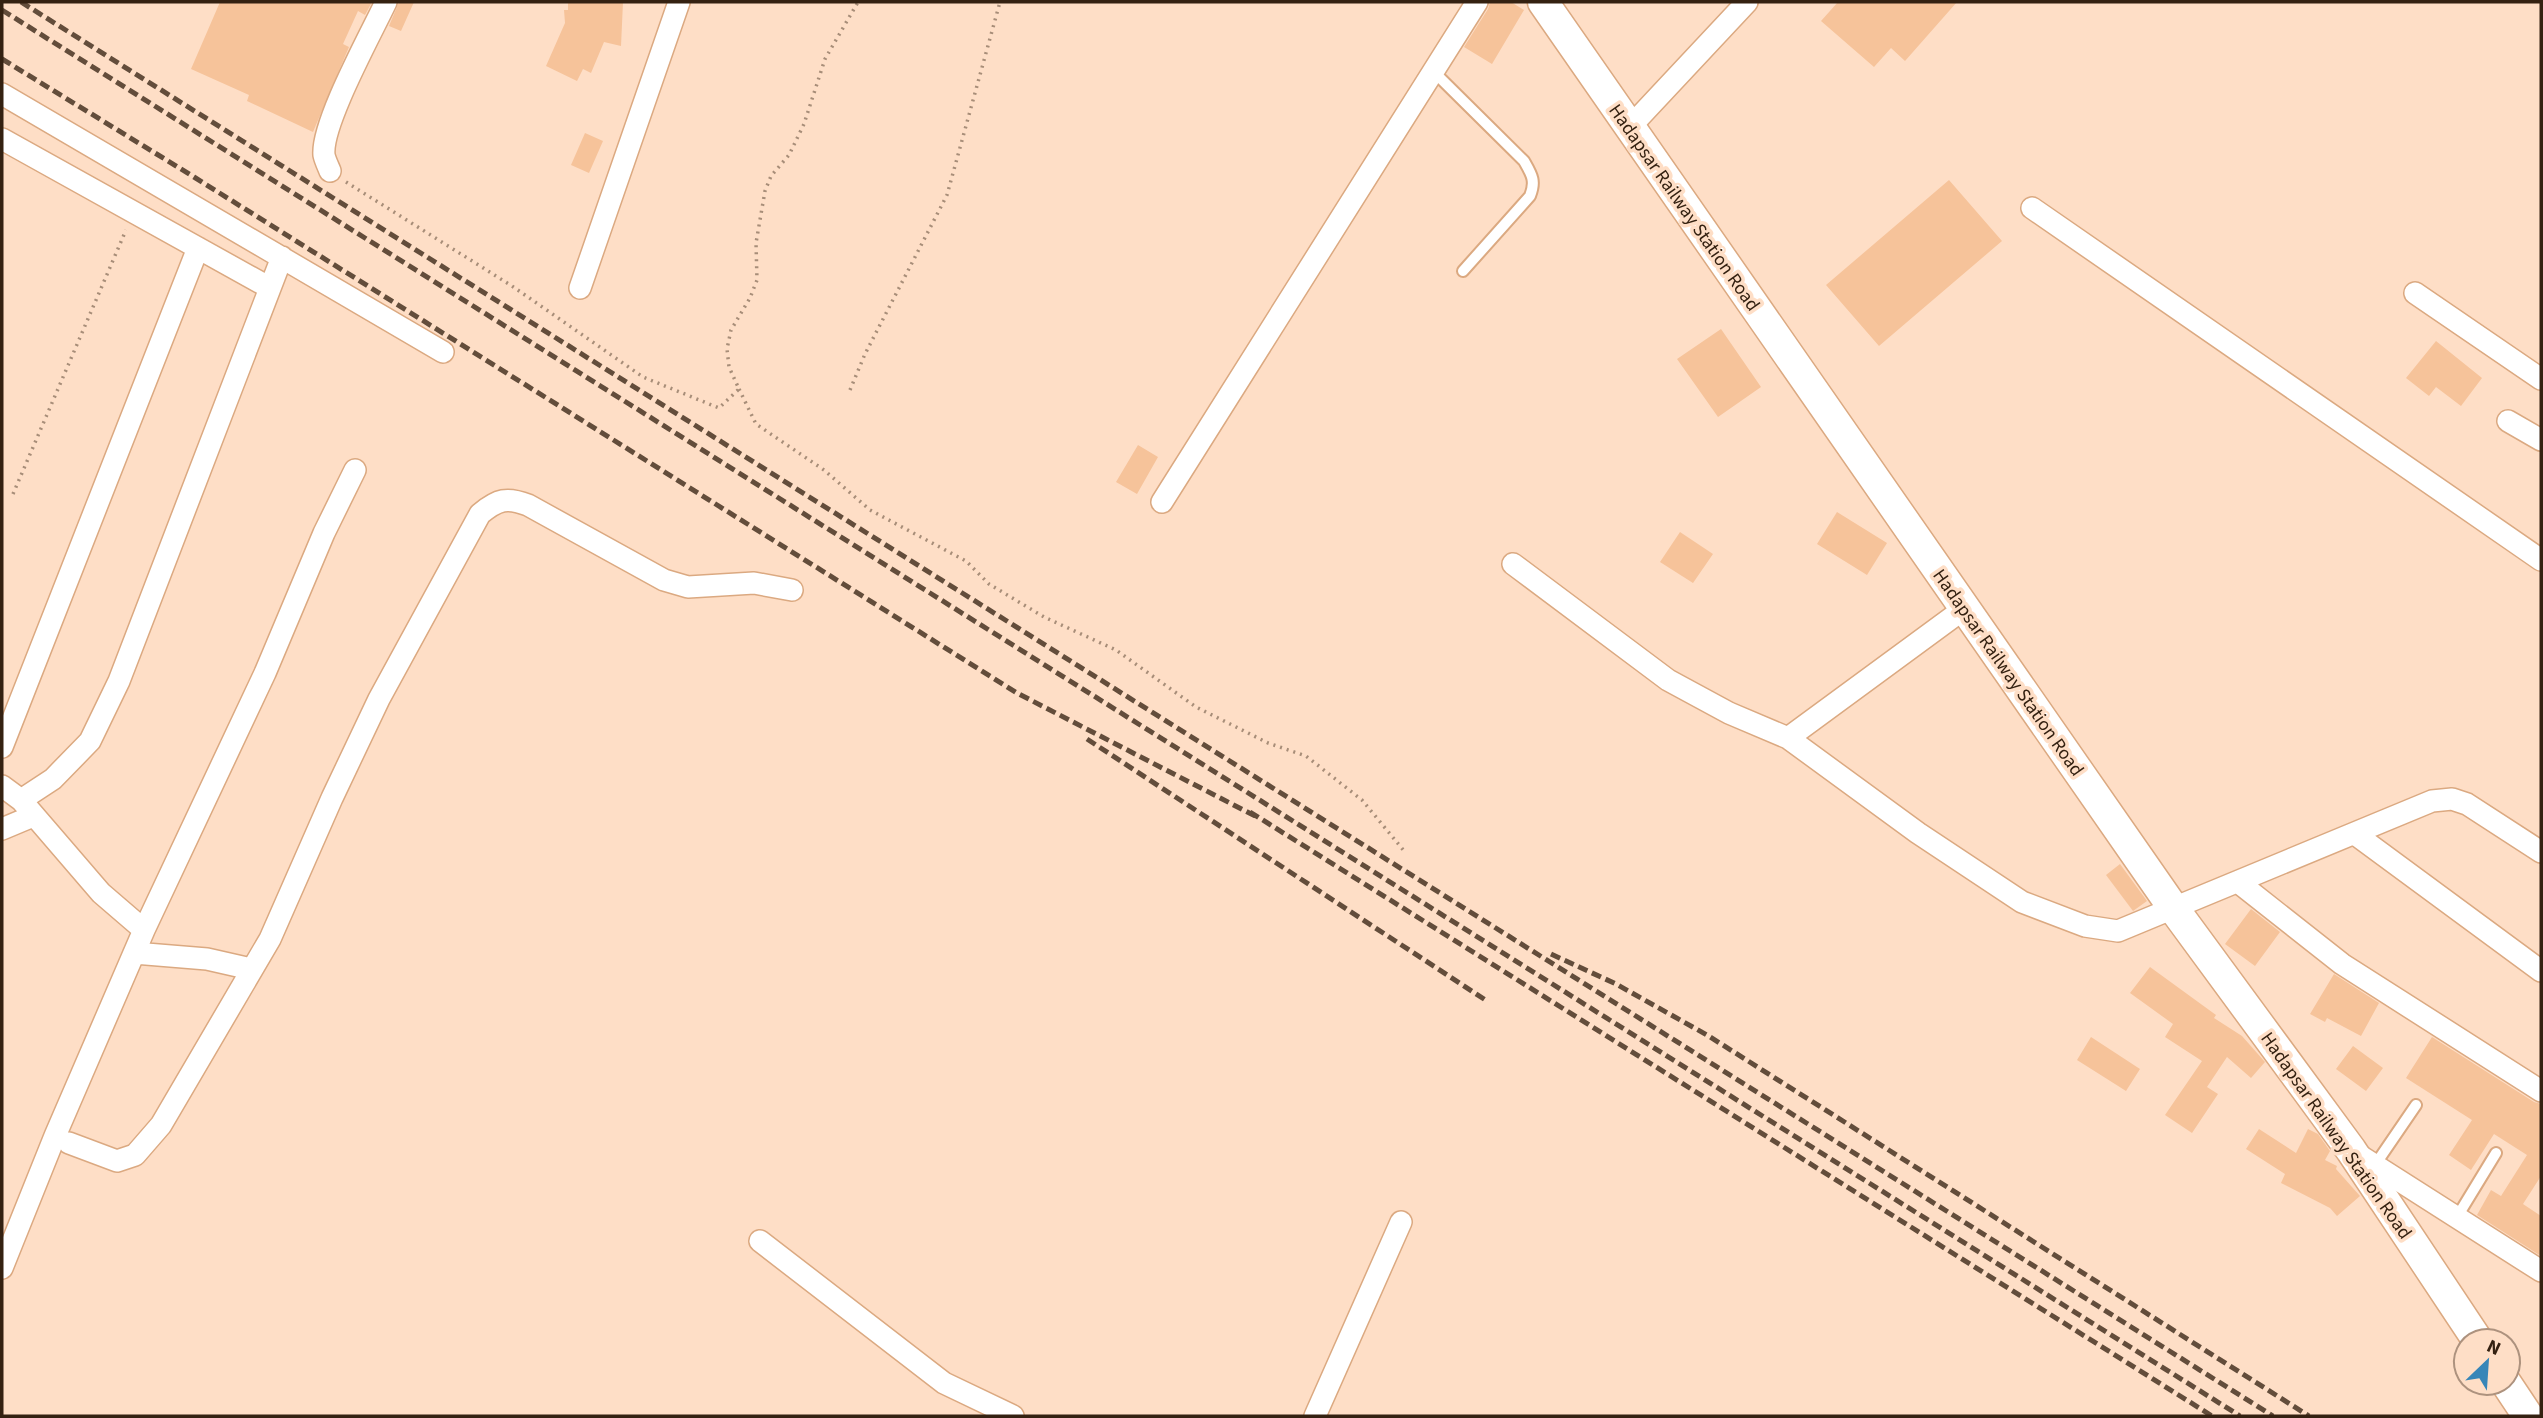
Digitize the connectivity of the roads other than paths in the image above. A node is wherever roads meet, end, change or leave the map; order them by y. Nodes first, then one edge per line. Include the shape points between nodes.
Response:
1 (386, 2) edge
2 (679, 2) edge
3 (1477, 2) edge
4 (1543, 2) edge
5 (1747, 2) edge
6 (1433, 71) junction
7 (2, 93) edge
8 (1630, 127) junction
9 (2, 139) edge
10 (330, 171) road end
11 (2032, 208) dead end
12 (198, 248) junction
13 (282, 257) junction
14 (1463, 271) dead end
15 (270, 288) junction
16 (580, 288) dead end
17 (2415, 293) dead end
18 (443, 352) dead end
19 (2541, 379) edge
20 (2508, 421) dead end
21 (2541, 440) edge
22 (355, 470) dead end
23 (1161, 502) dead end
24 (2541, 560) edge
25 (1513, 564) dead end
26 (792, 590) dead end
27 (1965, 608) junction
28 (1788, 738) junction
29 (2, 747) edge
30 (2, 786) edge
31 (27, 808) junction
32 (2, 828) edge
33 (2355, 834) junction
34 (2541, 852) edge
35 (2238, 882) junction
36 (2174, 909) junction
37 (144, 930) junction
38 (134, 953) junction
39 (251, 969) junction
40 (2541, 971) edge
41 (2541, 1091) edge
42 (2416, 1105) dead end
43 (69, 1143) dead end
44 (2496, 1153) dead end
45 (2363, 1157) junction
46 (2457, 1217) junction
47 (1401, 1222) dead end
48 (760, 1241) dead end
49 (2, 1268) edge
50 (2541, 1271) edge
51 (2469, 1327) edge
52 (2515, 1397) edge
53 (1013, 1416) edge
54 (1315, 1416) edge
55 (2528, 1416) edge

1 - 10 street via 326,138 324,156
2 - 16 street
3 - 6 street
4 - 8 street, Hadapsar Railway Station Road
5 - 8 street
6 - 14 lane via 1524,161 1533,176 1530,196
6 - 23 street
7 - 13 street
8 - 27 street, Hadapsar Railway Station Road
9 - 12 street
11 - 24 street
12 - 15 street
12 - 29 street
13 - 15 street
13 - 18 street
15 - 31 street via 119,681 90,741
17 - 19 street
20 - 21 street
22 - 37 street
25 - 28 street via 1668,680
26 - 39 street via 754,583 688,587 664,580 528,505 513,500 494,502 480,514 379,699 270,939
27 - 28 street
27 - 36 street, Hadapsar Railway Station Road
28 - 36 street via 2022,902 2085,926 2118,931
30 - 31 street
31 - 32 street
31 - 37 street via 101,892
33 - 34 street via 2432,801 2452,799 2468,804
33 - 35 street
33 - 40 street
35 - 36 street
35 - 41 street via 2342,964
36 - 45 street, Hadapsar Railway Station Road
37 - 38 street
38 - 39 street via 207,959
38 - 49 street
39 - 43 street via 161,1125 135,1155 117,1161
42 - 45 lane
44 - 46 lane
45 - 46 street
45 - 51 street, Hadapsar Railway Station Road
46 - 50 street
47 - 54 street
48 - 53 street via 944,1383
52 - 55 street

